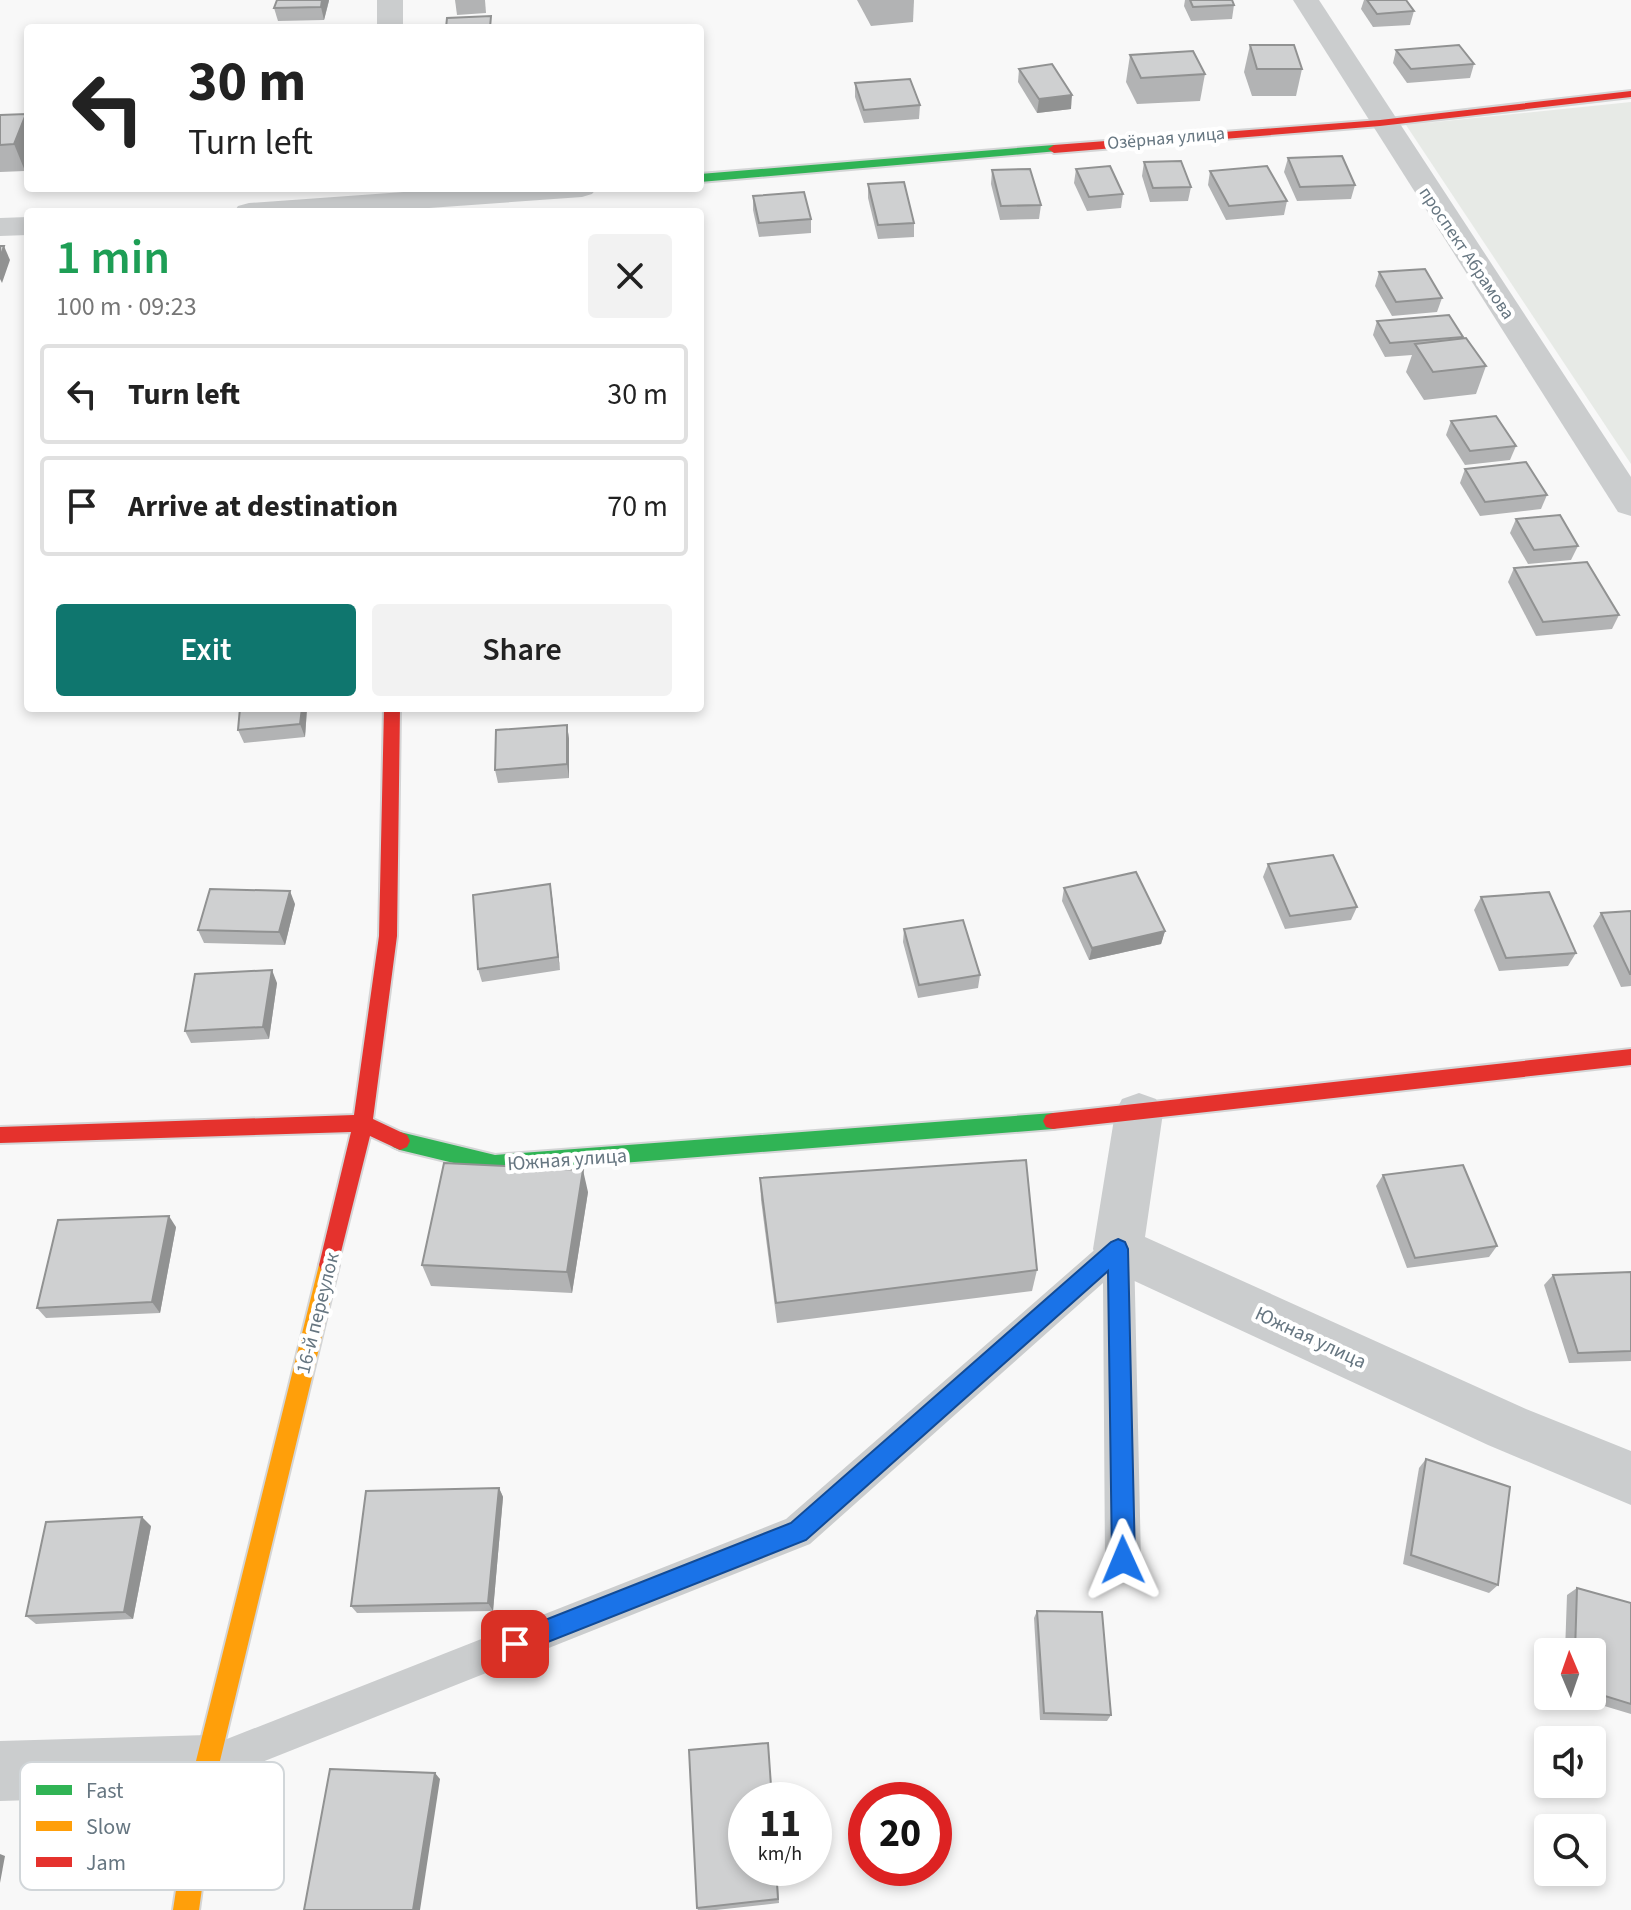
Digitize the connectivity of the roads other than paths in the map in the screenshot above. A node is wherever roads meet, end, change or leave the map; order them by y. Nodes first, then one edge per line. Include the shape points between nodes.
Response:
1 (390, 0) edge
2 (1306, 0) edge
3 (390, 24) edge
4 (1631, 94) edge
5 (1380, 123) junction
6 (704, 178) edge
7 (524, 192) edge
8 (392, 201) edge
9 (301, 208) edge
10 (24, 226) edge
11 (0, 227) edge
12 (1631, 504) edge
13 (392, 712) edge
14 (1631, 1057) edge
15 (1139, 1113) junction
16 (363, 1123) junction
17 (0, 1135) edge
18 (1118, 1249) junction
19 (1631, 1478) edge
20 (1123, 1560) dead end
21 (208, 1762) edge
22 (215, 1762) edge
23 (20, 1770) edge
24 (0, 1771) edge
25 (189, 1890) edge
26 (186, 1910) edge

1 - 3 street
2 - 5 street, проспект Абрамова
4 - 5 street, Озёрная улица
5 - 6 street, Озёрная улица
5 - 12 street, проспект Абрамова
7 - 8 street
8 - 9 street
10 - 11 street
13 - 16 street, 16-й переулок via 388,936
14 - 15 street, Южная улица
15 - 16 street, Южная улица via 495,1164 404,1143
15 - 18 street
16 - 17 street, Южная улица
16 - 21 street, 16-й переулок
18 - 19 street, Южная улица
18 - 20 lane
18 - 22 lane via 798,1532
23 - 24 street
25 - 26 street, 16-й переулок

